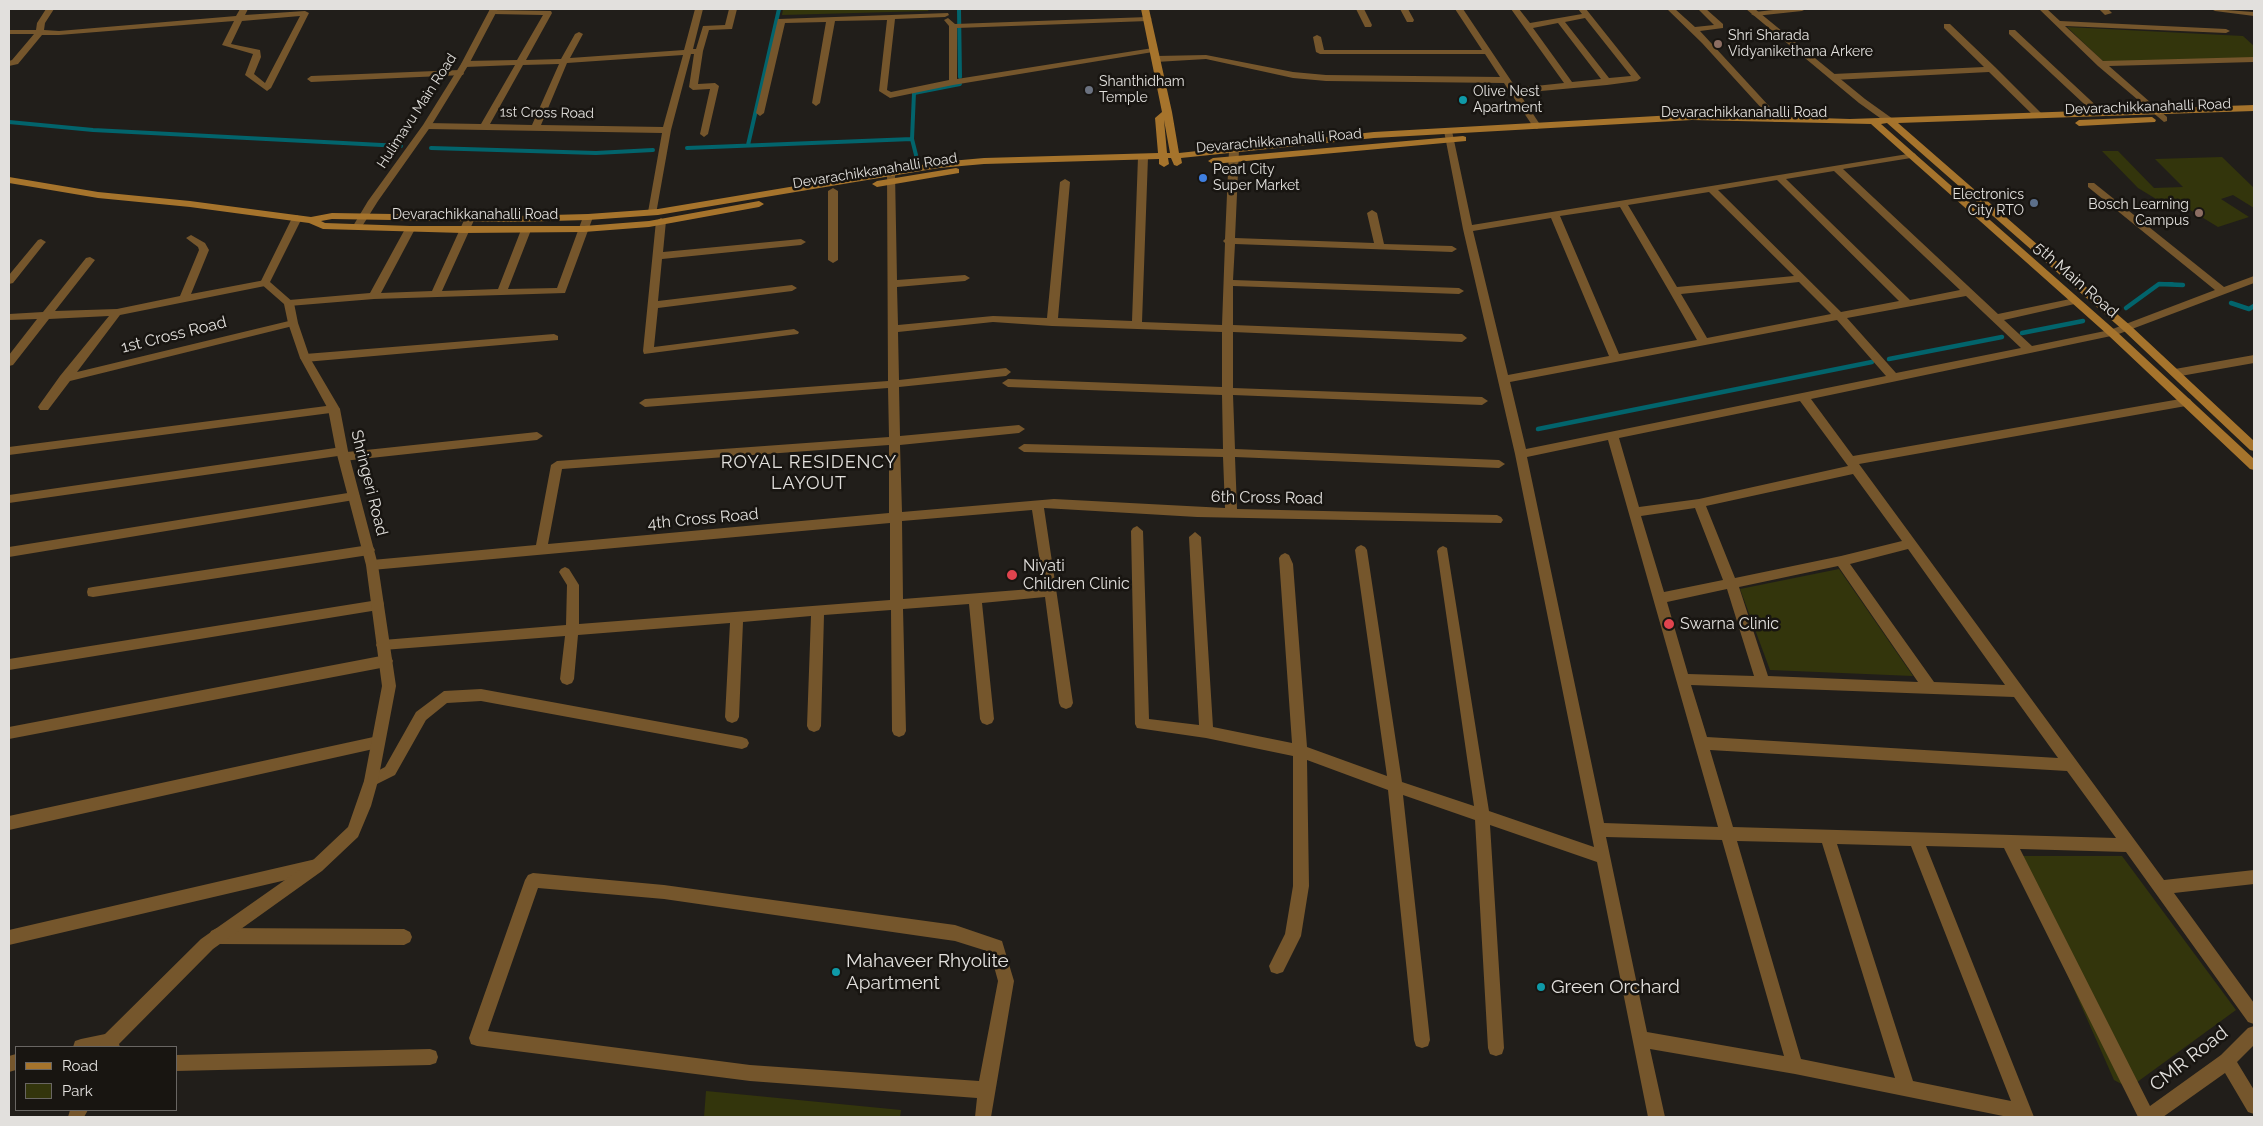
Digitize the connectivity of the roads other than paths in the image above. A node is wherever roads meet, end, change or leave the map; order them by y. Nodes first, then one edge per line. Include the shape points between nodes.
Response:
1 (50, 9) edge
2 (244, 9) edge
3 (699, 9) edge
4 (733, 9) edge
5 (1145, 9) edge
6 (1360, 9) edge
7 (1404, 9) edge
8 (1459, 9) edge
9 (1515, 9) edge
10 (1671, 9) edge
11 (1702, 9) edge
12 (1802, 9) edge
13 (2043, 9) edge
14 (2215, 9) edge
15 (2239, 10) edge
16 (494, 11) edge
17 (1753, 11) edge
18 (944, 12) edge
19 (1585, 12) edge
20 (2254, 14) edge
21 (891, 17) junction
22 (241, 18) junction
23 (831, 19) junction
24 (1148, 19) junction
25 (1410, 20) dead end
26 (1560, 20) junction
27 (2057, 23) junction
28 (1368, 25) dead end
29 (953, 26) junction
30 (1530, 26) junction
31 (1947, 26) dead end
32 (1693, 30) junction
33 (9, 32) edge
34 (40, 32) junction
35 (2012, 32) dead end
36 (2226, 32) dead end
37 (579, 34) dead end
38 (1317, 38) dead end
39 (699, 51) junction
40 (687, 52) junction
41 (1487, 52) junction
42 (1154, 54) junction
43 (2254, 60) edge
44 (564, 61) junction
45 (523, 62) junction
46 (9, 64) edge
47 (2100, 64) junction
48 (462, 68) junction
49 (1992, 69) junction
50 (1833, 77) junction
51 (310, 80) dead end
52 (1507, 80) junction
53 (953, 82) junction
54 (1607, 82) junction
55 (1570, 86) junction
56 (1515, 91) junction
57 (1862, 101) junction
58 (816, 103) dead end
59 (2254, 108) edge
60 (2155, 111) junction
61 (1168, 112) junction
62 (760, 113) dead end
63 (2100, 114) junction
64 (2039, 116) junction
65 (2254, 116) edge
66 (1777, 120) junction
67 (2164, 120) junction
68 (1878, 125) junction
69 (1894, 125) junction
70 (427, 126) junction
71 (1537, 126) junction
72 (484, 128) junction
73 (536, 128) junction
74 (667, 130) junction
75 (704, 134) dead end
76 (1450, 135) junction
77 (1234, 155) junction
78 (1911, 155) junction
79 (1164, 160) junction
80 (1176, 160) junction
81 (1143, 161) junction
82 (1836, 168) junction
83 (890, 177) junction
84 (1780, 178) junction
85 (9, 180) edge
86 (1064, 182) dead end
87 (2091, 185) dead end
88 (1712, 189) junction
89 (833, 190) junction
90 (1623, 204) junction
91 (653, 212) junction
92 (1372, 213) dead end
93 (1555, 215) junction
94 (364, 216) junction
95 (588, 217) junction
96 (297, 218) junction
97 (470, 218) junction
98 (311, 220) junction
99 (661, 221) junction
100 (358, 226) junction
101 (584, 228) junction
102 (410, 229) junction
103 (1468, 229) junction
104 (464, 230) junction
105 (526, 230) junction
106 (191, 238) dead end
107 (1228, 241) junction
108 (41, 242) dead end
109 (801, 242) dead end
110 (1380, 246) junction
111 (1452, 249) dead end
112 (658, 256) junction
113 (90, 260) dead end
114 (833, 260) dead end
115 (965, 278) dead end
116 (1801, 279) junction
117 (2254, 279) edge
118 (9, 281) edge
119 (265, 283) junction
120 (1228, 283) junction
121 (892, 284) junction
122 (792, 288) dead end
123 (1458, 291) dead end
124 (1674, 291) junction
125 (2223, 291) junction
126 (502, 292) junction
127 (1967, 292) junction
128 (435, 294) junction
129 (374, 296) junction
130 (185, 298) junction
131 (2076, 301) junction
132 (289, 302) junction
133 (1907, 304) junction
134 (652, 305) junction
135 (117, 312) junction
136 (46, 315) junction
137 (1839, 316) junction
138 (9, 317) edge
139 (1996, 318) junction
140 (293, 323) junction
141 (1052, 323) junction
142 (1137, 326) junction
143 (892, 329) junction
144 (1228, 329) junction
145 (2128, 329) junction
146 (794, 332) dead end
147 (2112, 333) junction
148 (554, 338) dead end
149 (1462, 338) dead end
150 (1704, 342) junction
151 (2030, 350) junction
152 (305, 358) junction
153 (1616, 359) junction
154 (2254, 359) edge
155 (9, 362) edge
156 (2175, 373) junction
157 (1894, 378) junction
158 (64, 379) junction
159 (1503, 380) junction
160 (893, 384) junction
161 (1227, 391) junction
162 (1803, 396) junction
163 (1482, 401) dead end
164 (2186, 402) junction
165 (645, 403) dead end
166 (44, 407) dead end
167 (334, 409) junction
168 (1019, 429) dead end
169 (1612, 435) junction
170 (537, 436) dead end
171 (894, 441) junction
172 (2254, 447) edge
173 (1024, 448) dead end
174 (9, 451) edge
175 (1230, 453) junction
176 (343, 454) junction
177 (1521, 454) junction
178 (1499, 464) dead end
179 (1853, 465) junction
180 (2254, 466) edge
181 (354, 496) junction
182 (9, 499) edge
183 (1699, 503) junction
184 (1037, 505) junction
185 (1635, 512) junction
186 (1231, 513) junction
187 (896, 518) junction
188 (1497, 520) dead end
189 (1137, 531) dead end
190 (1195, 537) dead end
191 (1910, 544) junction
192 (541, 549) junction
193 (369, 550) junction
194 (1361, 550) dead end
195 (1443, 551) dead end
196 (9, 552) edge
197 (1285, 558) dead end
198 (1841, 561) junction
199 (372, 564) junction
200 (565, 572) dead end
201 (1731, 583) junction
202 (93, 592) dead end
203 (1051, 592) junction
204 (975, 598) junction
205 (1660, 598) junction
206 (897, 604) junction
207 (378, 605) junction
208 (818, 610) junction
209 (737, 617) junction
210 (572, 630) junction
211 (383, 644) junction
212 (386, 661) junction
213 (9, 665) edge
214 (567, 678) dead end
215 (1683, 679) junction
216 (1763, 682) junction
217 (1930, 688) junction
218 (2018, 691) junction
219 (1066, 703) dead end
220 (732, 717) dead end
221 (987, 719) dead end
222 (814, 726) dead end
223 (899, 731) dead end
224 (1206, 732) junction
225 (9, 733) edge
226 (378, 742) junction
227 (742, 743) dead end
228 (1702, 744) junction
229 (1300, 751) junction
230 (2072, 765) junction
231 (371, 781) junction
232 (1395, 786) junction
233 (1482, 814) junction
234 (9, 823) edge
235 (1598, 830) junction
236 (1728, 834) junction
237 (1827, 836) junction
238 (1916, 839) junction
239 (2008, 841) junction
240 (2130, 844) junction
241 (1604, 857) junction
242 (317, 866) junction
243 (2254, 877) edge
244 (2161, 887) junction
245 (217, 936) junction
246 (404, 937) dead end
247 (9, 938) edge
248 (1277, 966) dead end
249 (2254, 1016) edge
250 (2254, 1034) edge
251 (1640, 1039) junction
252 (1422, 1040) dead end
253 (110, 1045) edge
254 (96, 1046) edge
255 (1496, 1048) dead end
256 (430, 1057) dead end
257 (2227, 1061) junction
258 (178, 1062) edge
259 (1796, 1066) junction
260 (1907, 1088) junction
261 (986, 1090) junction
262 (2254, 1106) edge
263 (2025, 1115) edge
264 (983, 1117) edge
265 (1656, 1117) edge
266 (2148, 1117) edge

1 - 34 street via 41,23
2 - 22 street
3 - 40 street
4 - 39 street via 729,27 706,28
5 - 24 main road
6 - 28 street
7 - 25 street
8 - 41 street
9 - 30 street
10 - 32 street
11 - 32 street via 1720,26
12 - 17 street
13 - 27 street
14 - 15 street
15 - 20 street
16 - 45 street via 548,13
16 - 48 street, Hulimavu Main Road
17 - 50 street
18 - 21 street
18 - 29 street
19 - 26 street
19 - 54 street via 1637,78
21 - 23 street
21 - 53 street via 883,91 890,95
22 - 22 street via 305,13 266,88 249,75 257,52 226,46
22 - 34 street via 69,33
23 - 58 street
23 - 62 street via 781,21
24 - 29 street
24 - 42 main road
26 - 30 street
26 - 54 street
27 - 36 street
27 - 47 street
29 - 53 street
30 - 55 street
31 - 49 street
32 - 66 street
33 - 34 street
34 - 46 street via 15,62
35 - 63 street
37 - 44 street
38 - 41 street via 1320,52
39 - 40 street
39 - 75 street via 693,87 715,86
40 - 44 street
40 - 74 street
41 - 52 street
42 - 52 street via 1215,58 1293,75 1326,78
42 - 53 street
42 - 61 main road
43 - 47 street
44 - 45 street
44 - 73 street
45 - 48 street
45 - 72 street
47 - 60 street
48 - 51 street
48 - 70 street, Hulimavu Main Road
49 - 50 street
49 - 64 street
50 - 57 street
52 - 56 street
54 - 55 street
55 - 56 street
56 - 71 street
57 - 68 street
57 - 69 street
59 - 60 main road, Devarachikkanahalli Road
60 - 63 main road, Devarachikkanahalli Road
60 - 67 street
61 - 79 main road via 1159,118
61 - 80 main road
63 - 64 main road, Devarachikkanahalli Road
64 - 69 main road, Devarachikkanahalli Road
65 - 67 main road, Devarachikkanahalli Road
66 - 68 main road, Devarachikkanahalli Road
66 - 71 main road, Devarachikkanahalli Road via 1692,117
67 - 69 main road, Devarachikkanahalli Road
68 - 69 main road, Devarachikkanahalli Road
68 - 76 main road, Devarachikkanahalli Road via 1694,124
68 - 78 main road, 5th Main Road
69 - 145 main road, 5th Main Road
70 - 72 street, 1st Cross Road
70 - 94 street, Hulimavu Main Road
71 - 76 main road, Devarachikkanahalli Road
72 - 73 street, 1st Cross Road
73 - 74 street, 1st Cross Road
74 - 91 street
76 - 77 main road, Devarachikkanahalli Road via 1374,135
76 - 103 street
77 - 80 main road, Devarachikkanahalli Road
77 - 107 street
78 - 82 street
78 - 131 main road, 5th Main Road
79 - 80 main road, Devarachikkanahalli Road
79 - 81 main road, Devarachikkanahalli Road
81 - 83 main road, Devarachikkanahalli Road via 1036,164
81 - 142 street
82 - 84 street
82 - 127 street
83 - 89 main road, Devarachikkanahalli Road
83 - 91 main road, Devarachikkanahalli Road
83 - 121 street
84 - 88 street
84 - 133 street
85 - 96 main road, Devarachikkanahalli Road via 98,195
86 - 141 street
87 - 125 street
88 - 90 street
88 - 116 street
89 - 99 main road, Devarachikkanahalli Road
89 - 114 street
90 - 93 street
90 - 124 street
91 - 95 main road, Devarachikkanahalli Road
92 - 110 street
93 - 103 street
93 - 153 street
94 - 97 main road, Devarachikkanahalli Road
94 - 98 main road, Devarachikkanahalli Road
94 - 100 street, Hulimavu Main Road
95 - 97 main road, Devarachikkanahalli Road
95 - 101 street
96 - 98 main road, Devarachikkanahalli Road
96 - 119 street
97 - 104 street
98 - 100 main road, Devarachikkanahalli Road via 323,226
99 - 101 main road, Devarachikkanahalli Road
99 - 112 street
100 - 102 main road, Devarachikkanahalli Road
101 - 105 main road, Devarachikkanahalli Road
101 - 126 street via 561,291
102 - 104 main road, Devarachikkanahalli Road
102 - 129 street
103 - 159 street
104 - 105 main road, Devarachikkanahalli Road
104 - 128 street
105 - 126 street
106 - 130 street via 204,250
107 - 110 street
107 - 120 street
108 - 118 street
109 - 112 street
110 - 111 street
112 - 134 street
113 - 136 street
115 - 121 street
116 - 124 street
116 - 137 street
117 - 125 street
119 - 130 street
119 - 132 street
120 - 123 street
120 - 144 street
121 - 143 street
122 - 134 street
124 - 150 street
125 - 145 street
126 - 128 street
127 - 133 street
127 - 139 street
128 - 129 street
129 - 132 street
130 - 135 street
131 - 139 street
131 - 147 main road, 5th Main Road
132 - 140 street, Shringeri Road
133 - 137 street
134 - 146 street via 648,350
135 - 136 street
135 - 158 street
136 - 138 street
136 - 155 street
137 - 150 street
137 - 157 street
139 - 151 street
140 - 152 street, Shringeri Road
140 - 158 street, 1st Cross Road
141 - 142 street
141 - 143 street via 994,319
142 - 144 street
143 - 160 street
144 - 149 street
144 - 161 street
145 - 147 street
145 - 156 main road, 5th Main Road
147 - 151 street
147 - 164 main road, 5th Main Road
148 - 152 street
150 - 153 street
151 - 157 street
152 - 167 street, Shringeri Road
153 - 159 street
154 - 156 street
156 - 172 main road, 5th Main Road
157 - 162 street
158 - 166 street
159 - 177 street
160 - 161 street via 1007,378
160 - 165 street
160 - 171 street
161 - 163 street
161 - 175 street
162 - 169 street
162 - 179 street
164 - 179 street
164 - 180 main road, 5th Main Road
167 - 174 street
167 - 176 street, Shringeri Road
168 - 171 street
169 - 177 street
169 - 185 street
170 - 176 street
171 - 187 street
171 - 192 street via 557,465
173 - 175 street
175 - 178 street
175 - 186 street
176 - 181 street, Shringeri Road
176 - 182 street
177 - 235 street
179 - 183 street
179 - 191 street
181 - 193 street, Shringeri Road
181 - 196 street
183 - 185 street
183 - 201 street
184 - 186 street, 6th Cross Road
184 - 187 street, 4th Cross Road
184 - 203 street
185 - 205 street
186 - 188 street, 6th Cross Road
187 - 192 street, 4th Cross Road
187 - 206 street
189 - 224 street via 1142,724
190 - 224 street
191 - 198 street
191 - 218 street
192 - 199 street, 4th Cross Road
193 - 199 street, Shringeri Road
193 - 202 street
194 - 232 street
195 - 233 street
197 - 229 street
198 - 201 street
198 - 217 street
199 - 207 street, Shringeri Road
200 - 210 street via 573,585
201 - 205 street
201 - 216 street
203 - 204 street
203 - 219 street
204 - 206 street
204 - 221 street
205 - 215 street
206 - 208 street
206 - 223 street
207 - 211 street, Shringeri Road
207 - 213 street
208 - 209 street
208 - 222 street
209 - 210 street
209 - 220 street
210 - 211 street
210 - 214 street
211 - 212 street, Shringeri Road
212 - 225 street
212 - 226 street, Shringeri Road via 389,686
215 - 216 street
215 - 228 street
216 - 217 street
217 - 218 street
218 - 230 street
224 - 229 street
226 - 231 street, Shringeri Road
226 - 234 street
227 - 231 street via 481,695 444,697 421,716 390,771
228 - 230 street
228 - 236 street
229 - 232 street
229 - 248 street via 1301,886 1294,936
230 - 240 street
231 - 242 street, Shringeri Road via 353,832
232 - 233 street
232 - 252 street
233 - 241 street
233 - 255 street
235 - 236 street
235 - 241 street
236 - 237 street
236 - 259 street
237 - 238 street
237 - 260 street
238 - 239 street
238 - 263 street
239 - 240 street
239 - 266 street
240 - 244 street
241 - 251 street
242 - 245 street, Shringeri Road
242 - 247 street
243 - 244 street
244 - 249 street
245 - 246 street
245 - 253 street, Shringeri Road
250 - 257 street, CMR Road
251 - 259 street
251 - 265 street
253 - 254 street
256 - 258 street
257 - 262 street
257 - 266 street, CMR Road
259 - 260 street
260 - 263 street
261 - 261 street via 750,1073 477,1038 533,880 664,892 955,933 996,946 1006,981
261 - 264 street

